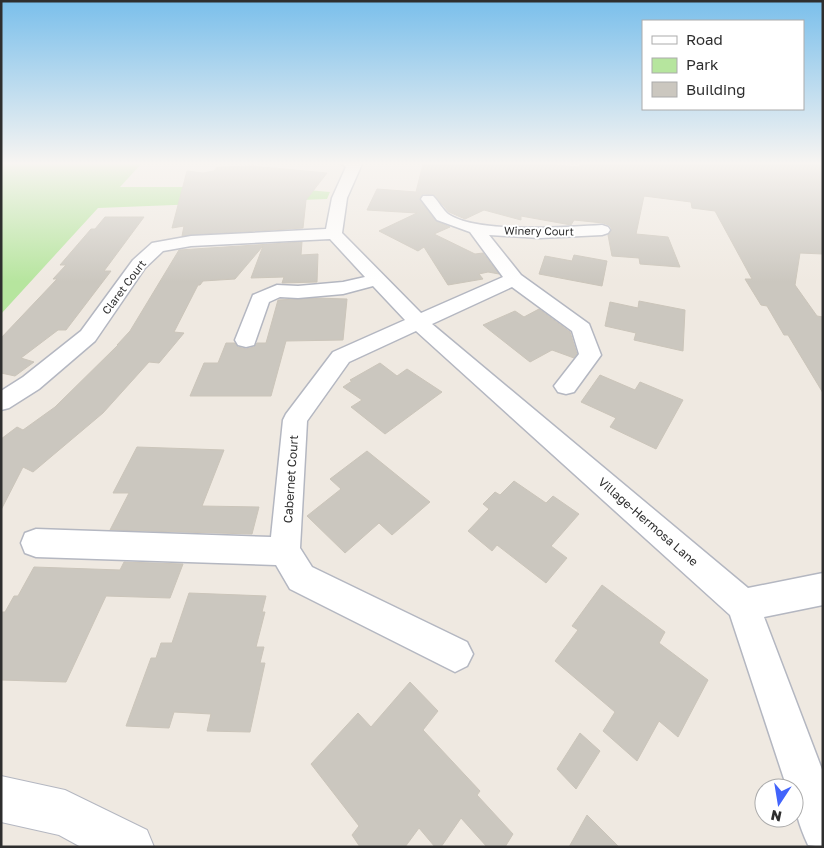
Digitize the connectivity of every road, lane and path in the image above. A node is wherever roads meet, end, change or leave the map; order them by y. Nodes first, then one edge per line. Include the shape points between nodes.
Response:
1 (337, 204) edge
2 (432, 204) edge
3 (476, 229) junction
4 (602, 230) dead end
5 (334, 234) junction
6 (377, 279) junction
7 (514, 279) junction
8 (417, 321) junction
9 (246, 340) dead end
10 (566, 386) dead end
11 (1, 402) edge
12 (36, 543) dead end
13 (285, 551) junction
14 (823, 589) edge
15 (743, 605) junction
16 (455, 654) dead end
17 (1, 798) edge
18 (823, 830) edge
19 (130, 847) edge

1 - 5 street
2 - 3 street, Winery Court via 444,217
3 - 4 street, Winery Court via 540,233
3 - 7 street, Winery Court
5 - 6 street, Village-Hermosa Lane
5 - 11 street, Claret Court via 191,241 158,247 139,264 88,336 31,383
6 - 8 street, Village-Hermosa Lane
6 - 9 street via 343,288 277,291 260,299
7 - 8 street
7 - 10 street, Winery Court via 582,328 590,355
8 - 13 street, Cabernet Court via 341,357 295,420
8 - 15 street, Village-Hermosa Lane
12 - 13 street
13 - 16 street via 301,578
14 - 15 street
15 - 18 street, Village-Hermosa Lane
17 - 19 street via 65,813

